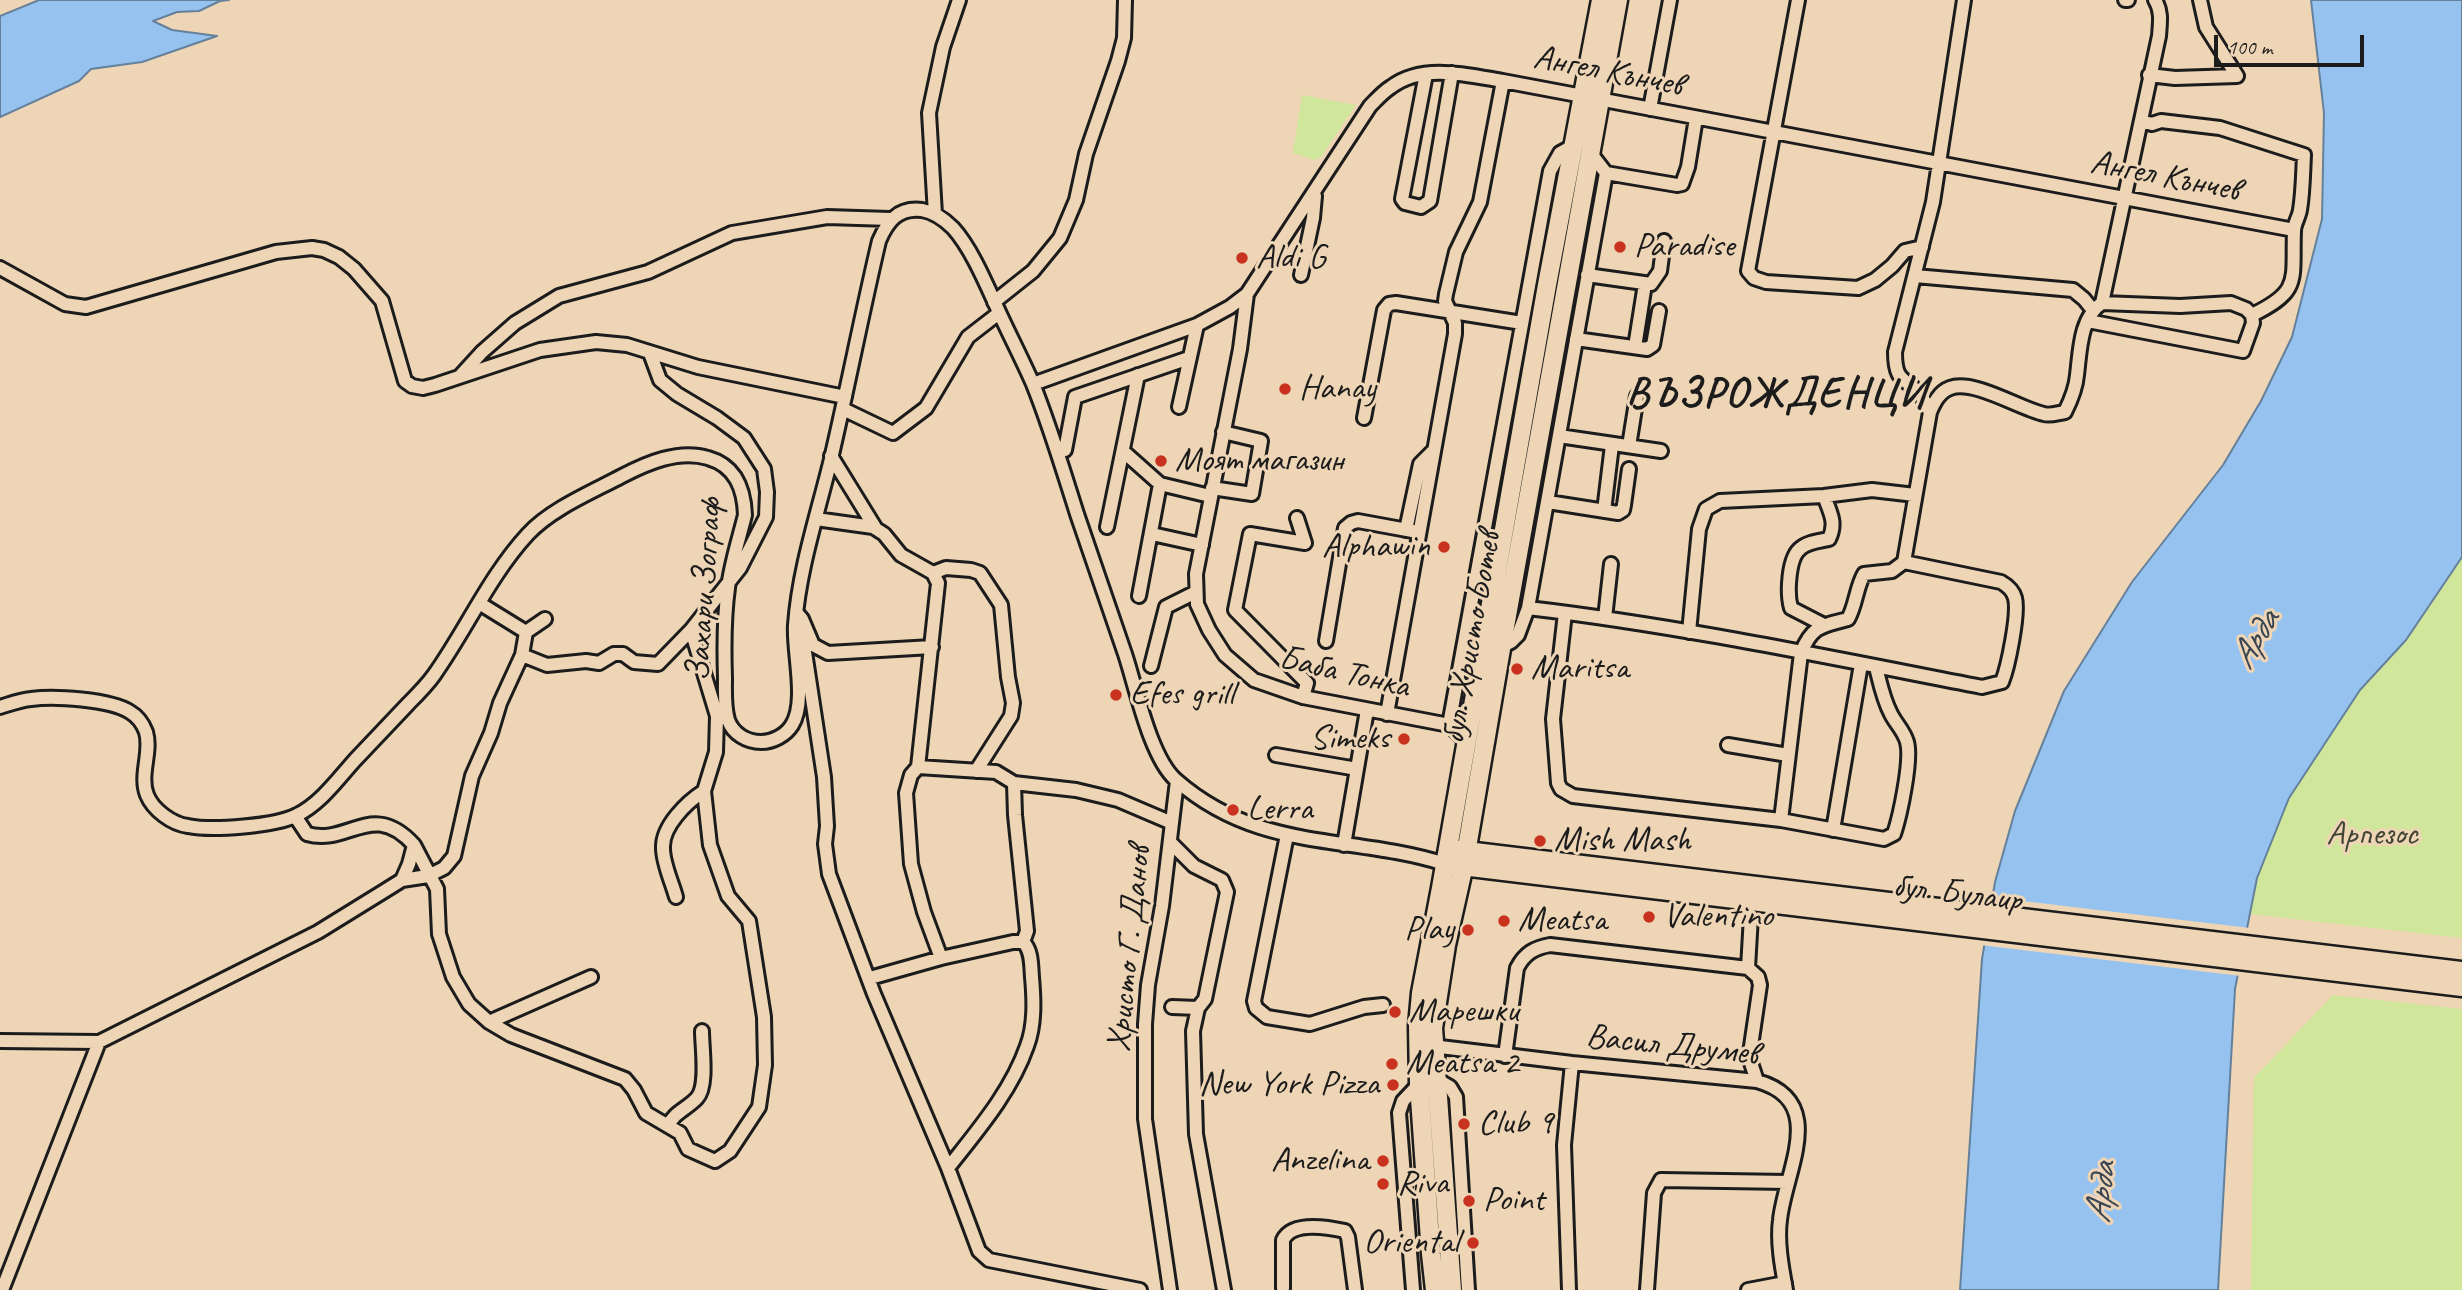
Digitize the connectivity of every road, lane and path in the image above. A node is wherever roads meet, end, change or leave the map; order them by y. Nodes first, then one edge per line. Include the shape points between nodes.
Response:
1 (960, 0) edge
2 (1125, 0) edge
3 (1601, 0) edge
4 (1618, 0) edge
5 (1670, 0) edge
6 (1798, 0) edge
7 (1964, 0) edge
8 (2155, 0) edge
9 (2200, 0) edge
10 (1452, 73) junction
11 (1426, 74) junction
12 (2149, 75) junction
13 (1503, 80) junction
14 (1591, 99) junction
15 (1650, 109) junction
16 (1696, 118) junction
17 (2141, 121) junction
18 (1773, 133) junction
19 (1581, 148) junction
20 (1937, 163) junction
21 (1606, 173) junction
22 (1315, 193) junction
23 (2124, 198) junction
24 (935, 214) junction
25 (890, 219) junction
26 (2294, 230) junction
27 (1664, 241) dead end
28 (1922, 247) junction
29 (0, 268) edge
30 (1301, 275) dead end
31 (1587, 275) junction
32 (1915, 276) junction
33 (1645, 285) junction
34 (1247, 294) junction
35 (996, 307) junction
36 (1659, 311) dead end
37 (2094, 311) junction
38 (1452, 313) junction
39 (2252, 315) junction
40 (1522, 323) junction
41 (1197, 325) junction
42 (1576, 339) junction
43 (1635, 347) junction
44 (650, 353) junction
45 (1189, 358) junction
46 (461, 375) junction
47 (1138, 375) junction
48 (1033, 384) junction
49 (1637, 396) dead end
50 (844, 403) junction
51 (1179, 407) dead end
52 (1930, 412) junction
53 (1364, 418) dead end
54 (1223, 432) junction
55 (1559, 436) junction
56 (1612, 444) junction
57 (1629, 446) junction
58 (1065, 450) dead end
59 (1661, 451) dead end
60 (1124, 452) junction
61 (831, 456) junction
62 (1629, 469) dead end
63 (1160, 484) junction
64 (1211, 492) junction
65 (1915, 495) junction
66 (1824, 496) junction
67 (1548, 502) junction
68 (1604, 511) junction
69 (1297, 518) dead end
70 (816, 519) junction
71 (1107, 527) dead end
72 (876, 529) junction
73 (1412, 531) junction
74 (1152, 534) junction
75 (1202, 545) junction
76 (1904, 562) junction
77 (1611, 564) dead end
78 (933, 573) junction
79 (728, 586) junction
80 (1196, 592) junction
81 (1139, 596) dead end
82 (479, 603) junction
83 (1528, 608) junction
84 (1565, 613) junction
85 (1605, 618) junction
86 (545, 619) dead end
87 (796, 619) junction
88 (1824, 625) junction
89 (691, 629) junction
90 (526, 632) junction
91 (1689, 632) junction
92 (1325, 641) dead end
93 (932, 647) junction
94 (1492, 649) junction
95 (1801, 653) junction
96 (522, 655) junction
97 (1861, 664) junction
98 (1151, 666) dead end
99 (1876, 667) junction
100 (1303, 697) junction
101 (0, 707) edge
102 (1367, 710) junction
103 (1387, 713) junction
104 (1449, 725) junction
105 (1466, 740) junction
106 (1728, 745) dead end
107 (1276, 755) dead end
108 (1788, 755) junction
109 (1482, 761) junction
110 (918, 767) junction
111 (1357, 769) junction
112 (976, 771) junction
113 (1177, 781) junction
114 (1014, 783) junction
115 (704, 791) junction
116 (295, 816) junction
117 (1781, 820) junction
118 (1172, 823) junction
119 (1833, 830) junction
120 (1287, 835) junction
121 (1170, 842) junction
122 (414, 845) junction
123 (1344, 845) junction
124 (1446, 856) junction
125 (1465, 858) junction
126 (428, 876) junction
127 (402, 880) junction
128 (676, 897) dead end
129 (1820, 901) junction
130 (1751, 916) dead end
131 (1023, 942) junction
132 (941, 958) junction
133 (1748, 968) junction
134 (2462, 971) edge
135 (591, 977) dead end
136 (870, 978) junction
137 (2462, 987) edge
138 (1382, 1004) dead end
139 (1172, 1007) dead end
140 (1198, 1008) junction
141 (489, 1022) junction
142 (702, 1031) dead end
143 (0, 1041) edge
144 (99, 1042) junction
145 (1432, 1046) junction
146 (1505, 1056) junction
147 (1572, 1063) junction
148 (1427, 1081) junction
149 (1757, 1081) junction
150 (668, 1126) junction
151 (948, 1168) junction
152 (1788, 1182) junction
153 (1786, 1287) edge
154 (1283, 1288) dead end
155 (2, 1290) edge
156 (1140, 1290) edge
157 (1170, 1290) edge
158 (1224, 1290) edge
159 (1355, 1290) edge
160 (1413, 1290) edge
161 (1435, 1290) edge
162 (1452, 1290) edge
163 (1468, 1290) edge
164 (1569, 1290) edge
165 (1647, 1290) edge
166 (1748, 1290) edge

1 - 24 street via 943,47 929,113
2 - 35 street via 1124,38 1076,200 1060,238
3 - 14 main road, бул. Христо Ботев
4 - 14 main road, бул. Христо Ботев
5 - 15 street
6 - 18 street
7 - 20 street
8 - 12 street via 2161,19
9 - 12 street via 2206,27 2236,76
10 - 11 street, Ангел Кънчев
10 - 11 street via 1430,201 1421,207 1402,199
10 - 13 street, Ангел Кънчев
11 - 22 street, Ангел Кънчев via 1392,86 1370,106
12 - 17 street
13 - 14 street, Ангел Кънчев
13 - 38 street via 1480,202 1456,252 1446,294
14 - 15 street, Ангел Кънчев
14 - 19 main road, бул. Христо Ботев
15 - 16 street, Ангел Кънчев
16 - 18 street, Ангел Кънчев
16 - 21 street via 1682,184
17 - 23 street
17 - 26 street via 2220,128 2304,155
18 - 20 street, Ангел Кънчев
18 - 28 street via 1748,271 1754,278 1858,288 1875,280 1905,251
19 - 21 street
19 - 40 street via 1560,153 1550,172
19 - 94 main road, бул. Христо Ботев
20 - 23 street, Ангел Кънчев
20 - 28 street
21 - 31 street
22 - 30 street
22 - 34 street, Ангел Кънчев
23 - 26 street, Ангел Кънчев
23 - 37 street
24 - 25 street via 913,210
24 - 35 street via 960,237
25 - 46 street via 827,217 732,233 649,272 559,296 515,323
25 - 50 street, Захари Зограф via 879,241
26 - 39 street via 2295,269 2290,289 2276,303
27 - 33 street via 1658,277
28 - 32 street
29 - 46 street via 65,304 86,307 276,252 324,250 354,269 382,300 405,381 423,388
31 - 33 street
31 - 42 street
32 - 37 street via 2073,290
32 - 52 street via 1895,366 1900,379 1922,396
33 - 43 street
34 - 41 street, Ангел Кънчев
34 - 54 street, Баба Тонка
35 - 48 street
35 - 50 street via 968,337 926,408 893,433
36 - 43 street via 1651,348
37 - 39 street via 2231,303
37 - 39 street via 2243,351
37 - 52 street via 2080,346 2073,394 2065,412 2047,415 1989,393 1951,387 1936,398
38 - 40 street
38 - 53 street via 1396,303 1386,306
38 - 73 street via 1455,334 1433,452
40 - 104 street
41 - 45 street
41 - 48 street, Ангел Кънчев
42 - 43 street
42 - 55 street
44 - 46 street via 596,342 567,345
44 - 50 street
44 - 79 street via 660,380 744,438 764,469 766,517
45 - 47 street
45 - 51 street
47 - 58 street via 1075,397
47 - 60 street
48 - 113 street via 1138,699 1168,772
49 - 57 street
50 - 61 street, Захари Зограф
52 - 65 street
54 - 64 street, Баба Тонка
54 - 64 street via 1261,441 1252,494
55 - 56 street
55 - 67 street
56 - 57 street
56 - 68 street
57 - 59 street
60 - 63 street
60 - 71 street
61 - 70 street, Захари Зограф
61 - 72 street
62 - 68 street via 1623,510
63 - 64 street
63 - 74 street
64 - 75 street, Баба Тонка
65 - 66 street via 1872,489
65 - 76 street
66 - 88 street via 1833,531 1829,539 1803,545 1797,552 1788,597 1791,608
66 - 91 street via 1720,501 1706,509 1699,529
67 - 68 street
67 - 83 street
69 - 100 street via 1305,543 1250,534 1235,610 1307,683
70 - 72 street
70 - 87 street, Захари Зограф
72 - 78 street via 901,555
73 - 92 street via 1358,521 1345,528
73 - 103 street
74 - 75 street
74 - 81 street
75 - 80 street, Баба Тонка
76 - 88 street via 1892,571 1864,574 1848,619
76 - 99 street via 2011,588 2016,600 2008,667 2002,682 1982,687
77 - 85 street
78 - 93 street via 939,593
78 - 112 street via 946,568 980,573 1001,605 1013,703 1011,716
79 - 82 street, Захари Зограф via 745,515 740,484 713,459 678,456 632,471 529,532
79 - 87 street, Захари Зограф via 725,702 728,721 748,740 763,743 776,739 793,724 798,692
79 - 89 street
80 - 98 street via 1166,607
80 - 100 street, Баба Тонка via 1209,630 1238,668 1266,686
82 - 90 street
82 - 116 street, Захари Зограф via 432,679 331,786
83 - 84 street
83 - 94 street via 1518,635
84 - 85 street
84 - 117 street via 1553,719 1558,783 1567,794
85 - 91 street
86 - 90 street
87 - 93 street via 802,619 813,645 828,653
87 - 136 street via 824,777 825,859
88 - 95 street via 1807,638
89 - 96 street via 658,664 614,654 599,663 547,665
89 - 115 street via 717,716 716,752
90 - 96 street
91 - 95 street
93 - 110 street
94 - 105 main road, бул. Христо Ботев
94 - 109 main road, бул. Христо Ботев
95 - 97 street
95 - 108 street
96 - 126 street via 472,776 454,856
97 - 99 street
97 - 119 street
99 - 119 street via 1891,715 1908,744 1898,822 1894,834 1884,839
100 - 102 street, Баба Тонка
101 - 116 street, Захари Зограф via 43,698 106,704 131,712 146,734 146,793 163,814 187,826 211,828
102 - 103 street, Баба Тонка
102 - 111 street
103 - 104 street, Баба Тонка
104 - 105 street, Баба Тонка
105 - 109 street, Баба Тонка
105 - 124 main road, бул. Христо Ботев
106 - 108 street
107 - 111 street
108 - 117 street
109 - 125 main road, бул. Христо Ботев
110 - 112 street
110 - 132 street via 905,793 911,864
111 - 123 street
112 - 114 street via 996,772
113 - 118 street, Христо Г. Данов
113 - 120 street via 1241,820
114 - 118 street via 1118,800
114 - 131 street via 1027,931
115 - 128 street via 689,802 664,842
115 - 150 street via 710,845 729,896 749,921 764,1017 765,1065 759,1107 730,1151 715,1161 688,1149 680,1133
116 - 122 street via 307,834 317,837 385,824
117 - 119 street
118 - 121 street, Христо Г. Данов
120 - 123 street
120 - 138 street via 1254,1000 1256,1009 1267,1017 1310,1024
121 - 140 street via 1194,866 1222,880 1227,892 1205,999
121 - 157 street, Христо Г. Данов via 1148,985 1145,1119
122 - 126 street
122 - 127 street
123 - 124 street
124 - 125 main road, бул. Булаир
124 - 148 main road, бул. Христо Ботев via 1418,1026
125 - 129 main road, бул. Булаир
125 - 145 main road, бул. Христо Ботев via 1446,945
126 - 127 street
126 - 141 street via 437,889 439,934 453,977 469,1004
127 - 144 street via 318,932
129 - 134 main road, бул. Булаир
129 - 137 main road, бул. Булаир
130 - 133 street
131 - 132 street
131 - 151 street via 1029,949 1035,1003 1027,1045 1011,1080
132 - 136 street
133 - 146 street via 1550,945 1531,950 1517,968
133 - 149 street via 1758,976 1760,985 1750,1053
135 - 141 street
136 - 151 street
139 - 140 street
140 - 158 street via 1193,1031 1196,1134
141 - 150 street via 625,1079 646,1114
142 - 150 street via 704,1084 698,1097
143 - 144 street
144 - 155 street
145 - 146 street, Васил Друмев
145 - 148 main road, бул. Христо Ботев
146 - 147 street, Васил Друмев
147 - 149 street, Васил Друмев
147 - 164 street via 1564,1144
148 - 160 street via 1403,1101 1399,1113
148 - 161 main road, бул. Христо Ботев
148 - 162 main road, бул. Христо Ботев
148 - 163 street via 1450,1087 1456,1097
149 - 152 street, Васил Друмев via 1782,1091 1796,1113 1799,1139
151 - 156 street via 983,1257
152 - 153 street, Васил Друмев via 1779,1235
152 - 165 street via 1661,1180 1654,1193
153 - 166 street
154 - 159 street via 1285,1235 1297,1228 1333,1228 1345,1231 1348,1237

